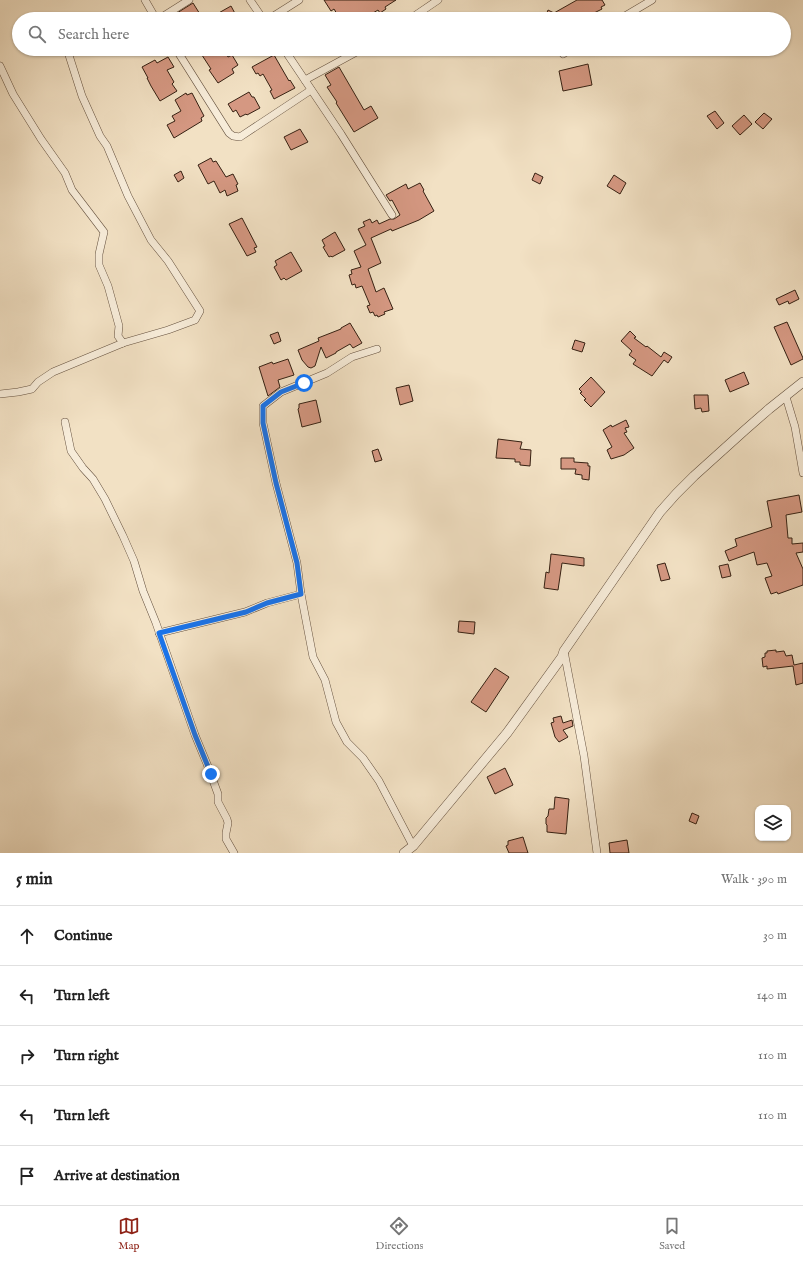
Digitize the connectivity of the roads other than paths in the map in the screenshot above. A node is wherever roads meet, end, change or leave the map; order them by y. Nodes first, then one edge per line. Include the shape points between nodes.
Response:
1 (144, 0) edge
2 (189, 0) edge
3 (250, 0) edge
4 (299, 0) edge
5 (438, 0) edge
6 (652, 0) edge
7 (153, 12) edge
8 (169, 12) edge
9 (258, 12) edge
10 (280, 12) edge
11 (420, 12) edge
12 (632, 12) edge
13 (69, 56) edge
14 (180, 56) edge
15 (289, 56) edge
16 (349, 56) edge
17 (0, 66) edge
18 (305, 80) junction
19 (312, 90) junction
20 (392, 214) dead end
21 (123, 343) junction
22 (377, 349) dead end
23 (803, 382) edge
24 (0, 394) edge
25 (786, 396) junction
26 (65, 422) dead end
27 (803, 473) edge
28 (301, 594) junction
29 (159, 633) junction
30 (564, 651) junction
31 (413, 846) junction
32 (234, 853) edge
33 (404, 853) edge
34 (597, 853) edge

1 - 7 street
2 - 8 street
3 - 9 street
4 - 10 street
5 - 11 street
6 - 12 street
13 - 21 street via 82,96 128,196 151,240 168,261 200,311 195,320
14 - 19 street via 229,133 237,137
15 - 18 street
16 - 18 street
17 - 21 street via 13,94 64,173 72,190 104,232 99,265 108,286 119,326 118,336
18 - 19 street
19 - 20 street
21 - 24 street via 53,372 32,389
22 - 28 street via 352,357 327,373 281,392 263,406 263,423 297,563
23 - 25 street
25 - 27 street via 795,427
25 - 30 street via 694,476 660,512
26 - 29 street via 71,451 93,479 123,536
28 - 29 street via 267,603 246,612
28 - 31 street via 313,657 325,680 336,722 347,742 363,758 378,781
29 - 32 street via 218,794 218,802 228,818 226,839
30 - 31 street via 507,732
30 - 34 street via 584,756
31 - 33 street

